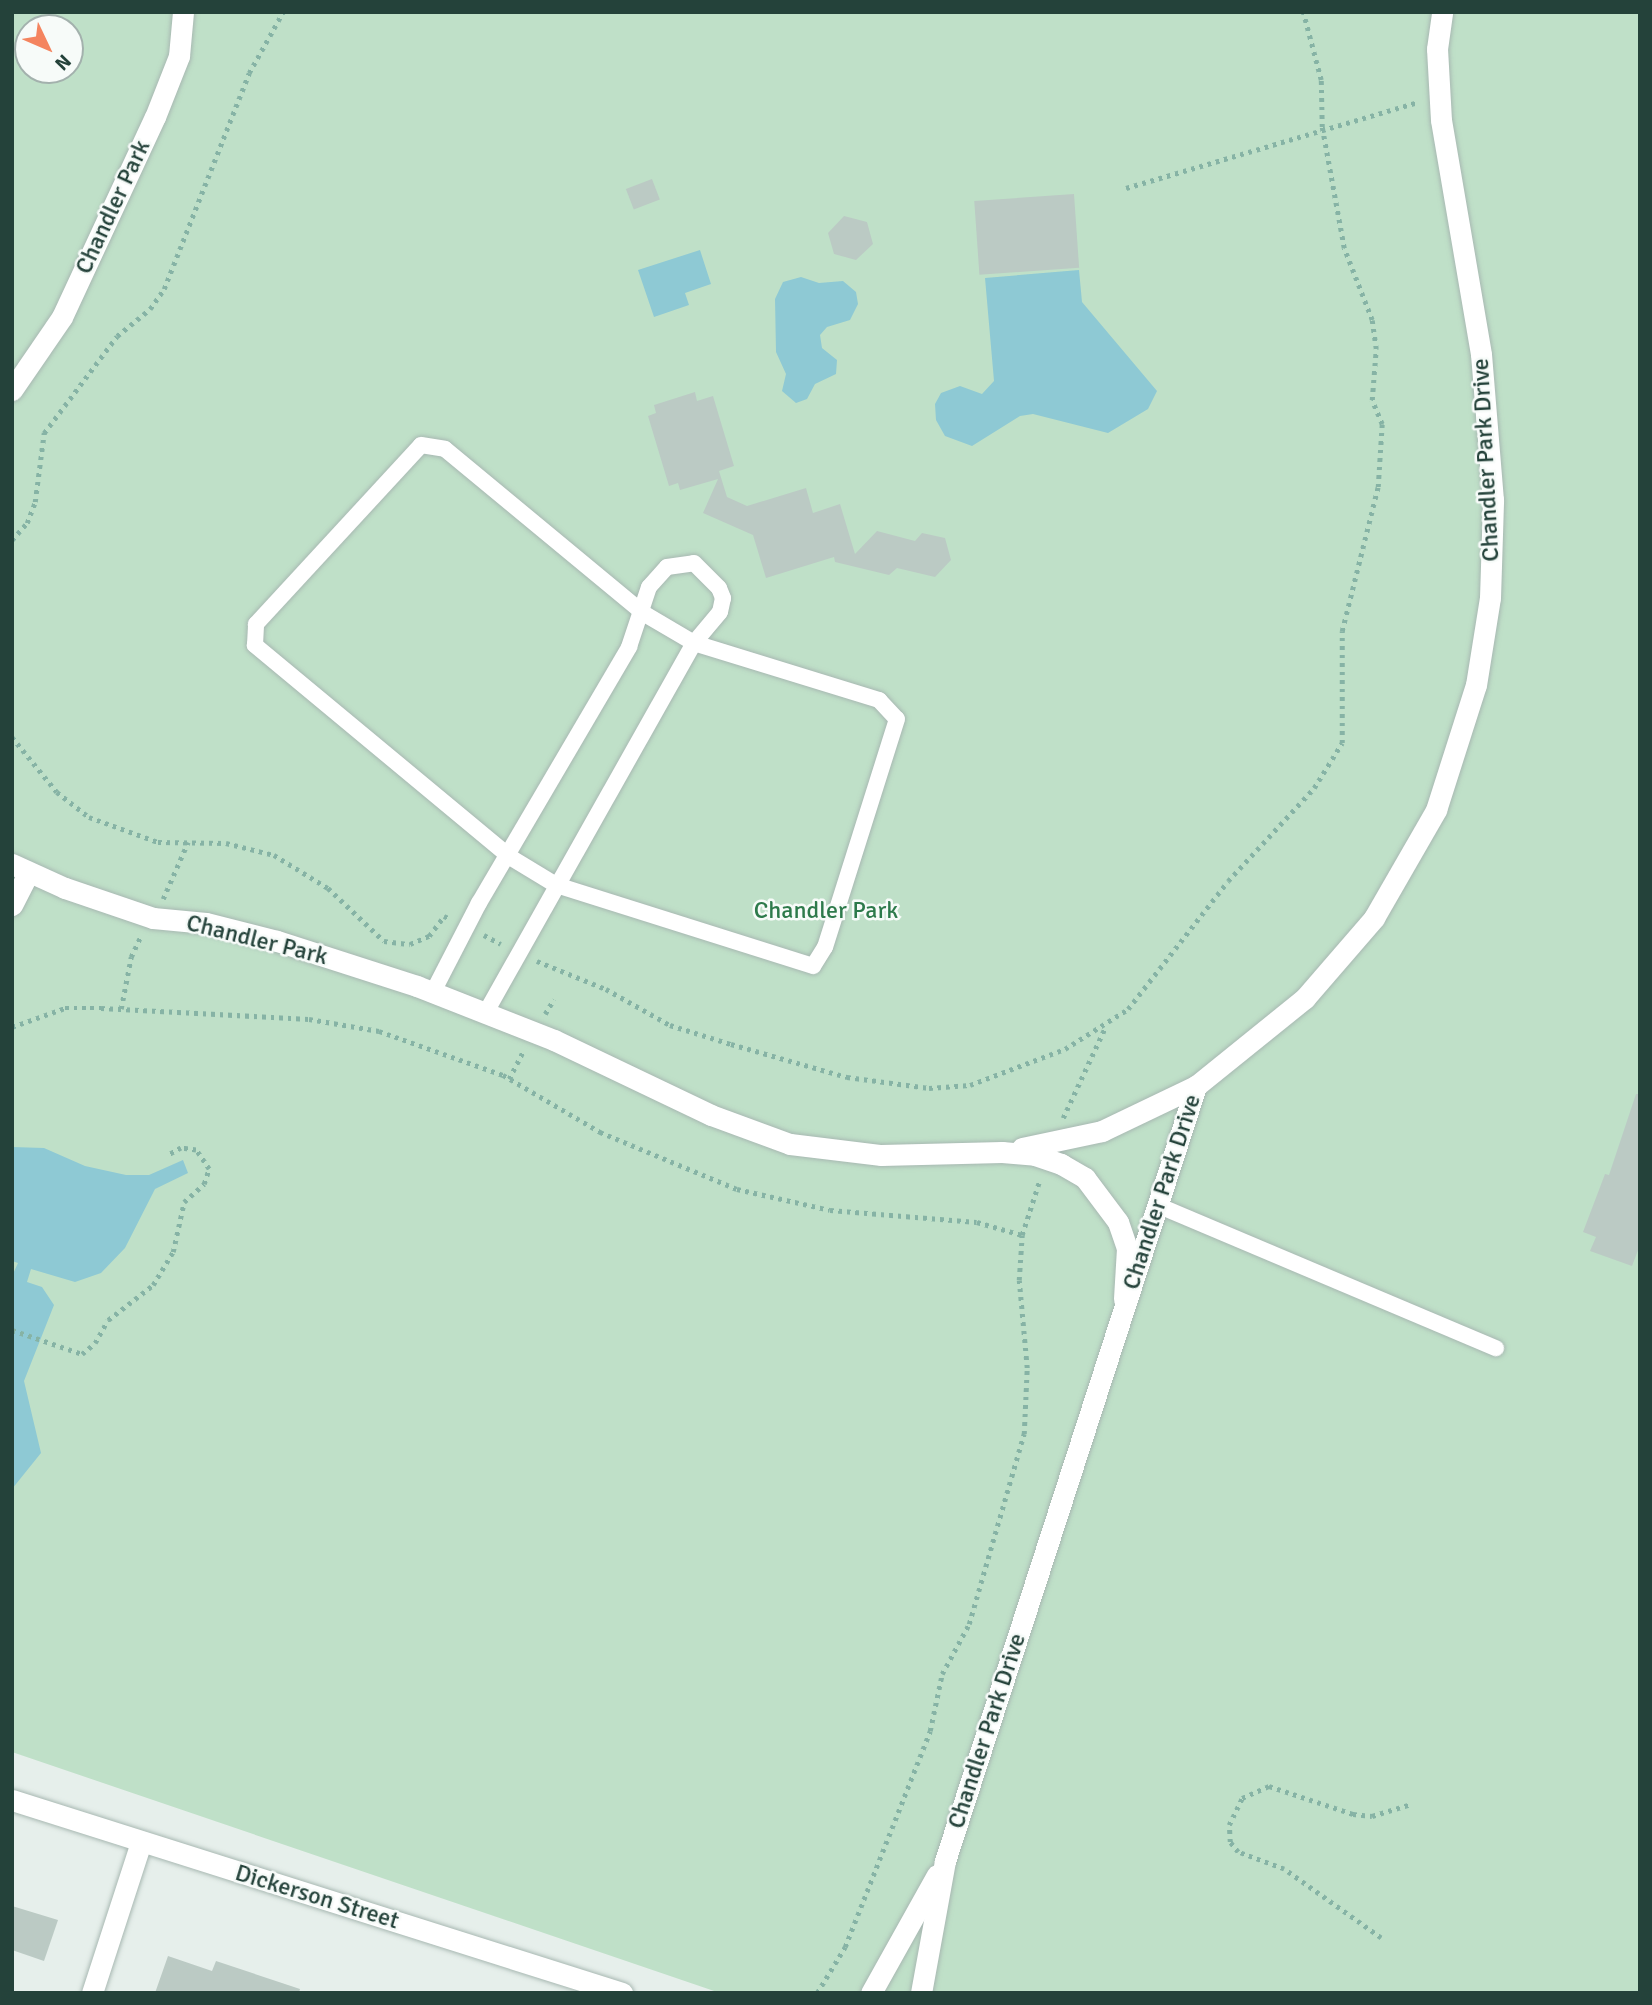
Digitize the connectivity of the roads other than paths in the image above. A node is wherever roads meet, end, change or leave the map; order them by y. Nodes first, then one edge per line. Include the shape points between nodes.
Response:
1 (183, 12) edge
2 (1442, 12) edge
3 (12, 390) edge
4 (643, 613) junction
5 (694, 643) junction
6 (510, 858) junction
7 (20, 869) edge
8 (556, 885) junction
9 (12, 905) edge
10 (433, 992) junction
11 (486, 1012) junction
12 (1196, 1086) junction
13 (1051, 1151) junction
14 (1157, 1205) junction
15 (1124, 1309) junction
16 (1496, 1348) dead end
17 (12, 1800) edge
18 (141, 1842) junction
19 (945, 1861) junction
20 (92, 1993) edge
21 (622, 1993) edge
22 (871, 1993) edge
23 (921, 1993) edge

1 - 3 street, Chandler Park via 176,67 155,117 62,317
2 - 12 street, Chandler Park Drive via 1437,49 1440,95 1490,438 1493,555 1476,685 1436,810 1374,918 1305,998
4 - 5 lane
4 - 5 lane via 649,587 667,567 694,563 708,573 723,598 720,612
4 - 6 lane
4 - 6 lane via 445,449 421,446 257,624 255,645
5 - 8 lane
5 - 8 lane via 879,700 897,719 825,947 813,967
6 - 8 lane
6 - 10 lane
7 - 9 street, Chandler Park
7 - 10 street, Chandler Park via 153,918 206,923 277,941
8 - 11 lane
10 - 11 street, Chandler Park
11 - 13 street, Chandler Park via 711,1115 790,1144 881,1155
12 - 13 street, Chandler Park via 1145,1114
12 - 14 street, Chandler Park Drive
13 - 15 street, Chandler Park via 1085,1178 1118,1222 1127,1248
14 - 15 street, Chandler Park Drive
14 - 16 lane
15 - 19 street, Chandler Park Drive
17 - 18 street, Dickerson Street
18 - 20 street
18 - 21 street, Dickerson Street
19 - 22 street, Chandler Park Drive
19 - 23 street, Chandler Park Drive

